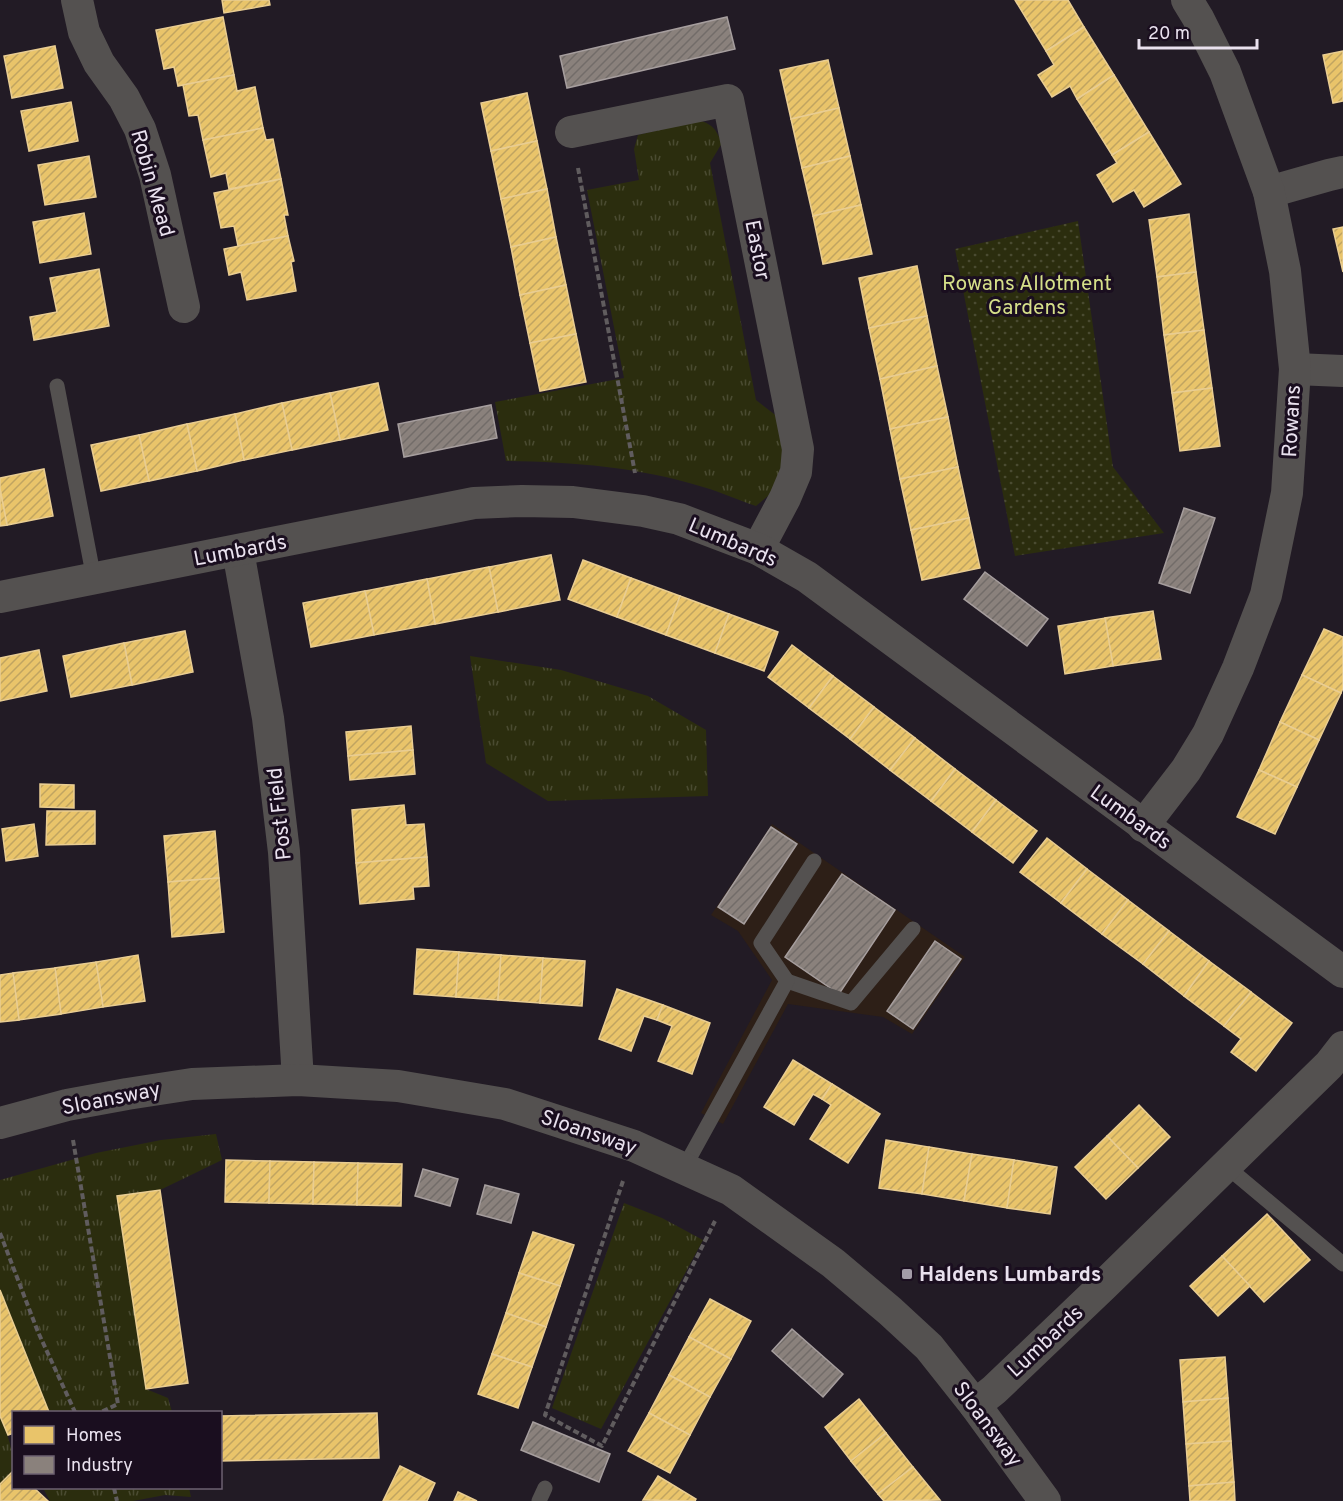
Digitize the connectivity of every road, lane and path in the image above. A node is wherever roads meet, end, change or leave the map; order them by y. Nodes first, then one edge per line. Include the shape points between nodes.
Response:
1 (77, 0) edge
2 (1187, 0) edge
3 (571, 132) joint
4 (1343, 172) edge
5 (1269, 192) junction
6 (184, 307) dead end
7 (1294, 369) junction
8 (1343, 371) edge
9 (57, 386) dead end
10 (643, 511) junction
11 (758, 549) junction
12 (238, 551) junction
13 (94, 579) junction
14 (0, 597) edge
15 (1143, 826) junction
16 (814, 861) dead end
17 (913, 929) dead end
18 (1343, 972) edge
19 (787, 981) junction
20 (1343, 1047) edge
21 (298, 1080) junction
22 (67, 1105) junction
23 (0, 1124) edge
24 (634, 1146) junction
25 (1226, 1166) junction
26 (684, 1168) junction
27 (731, 1190) junction
28 (0, 1233) edge
29 (1343, 1264) edge
30 (975, 1405) junction
31 (74, 1411) edge
32 (105, 1411) edge
33 (1045, 1501) edge

1 - 6 street, Robin Mead via 84,32 99,63 140,129 156,176
2 - 5 street, Rowans via 1225,72
3 - 10 path
3 - 11 street, Eastor via 728,100 798,449 796,472
4 - 5 street
5 - 7 street, Rowans via 1285,271
7 - 8 street
7 - 15 street, Rowans via 1287,492 1266,595 1208,734
9 - 13 lane
10 - 11 street, Lumbards via 678,519
10 - 12 street, Lumbards via 573,502 474,503
11 - 15 street, Lumbards via 807,577
12 - 13 street, Lumbards
12 - 21 street, Post Field via 268,718 284,852
13 - 14 street, Lumbards
15 - 18 street, Lumbards
16 - 19 lane via 761,943
17 - 19 lane via 851,1003
19 - 26 lane
20 - 25 street, Lumbards
21 - 22 street, Sloansway via 192,1084
21 - 24 street, Sloansway via 398,1086 505,1104
22 - 23 street, Sloansway
22 - 32 path via 118,1404
24 - 26 street, Sloansway
24 - 27 path via 545,1415 602,1446
25 - 29 lane
25 - 30 street, Lumbards
26 - 27 street, Sloansway
27 - 30 street, Sloansway via 833,1263 890,1311 929,1347
28 - 31 path
30 - 33 street, Sloansway

